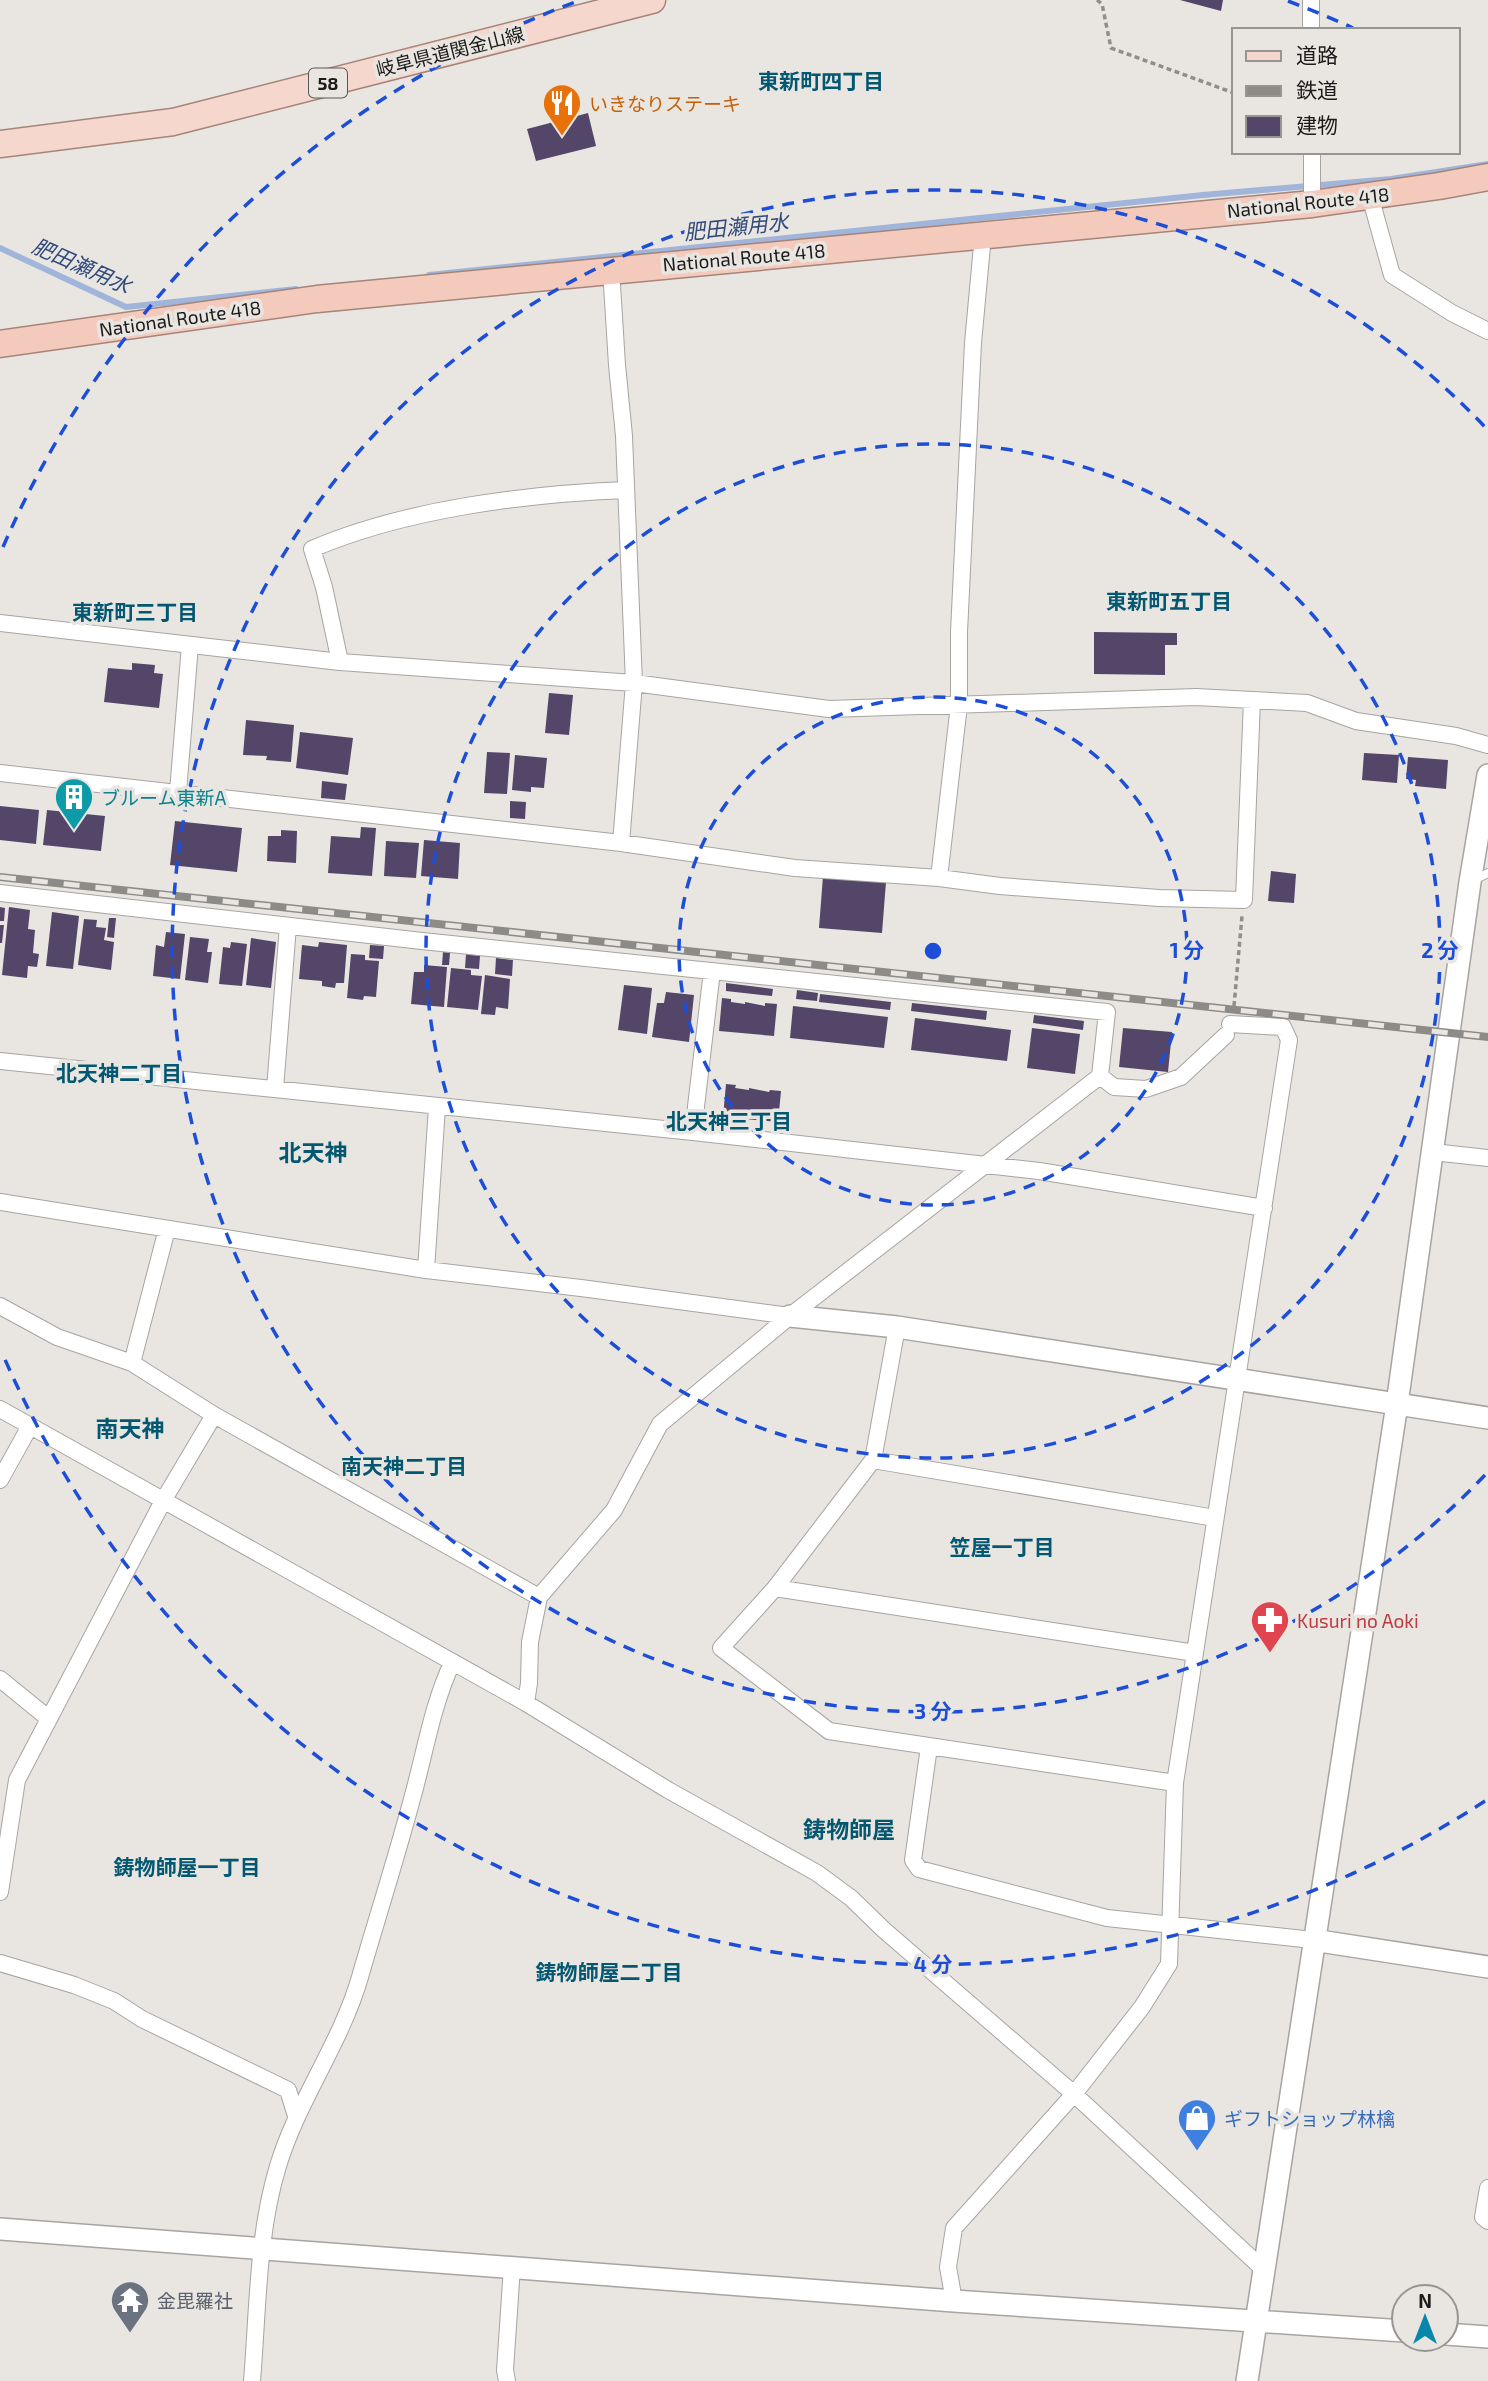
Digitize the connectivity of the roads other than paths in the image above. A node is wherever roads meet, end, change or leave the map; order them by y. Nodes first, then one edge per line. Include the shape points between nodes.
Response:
1 (652, 0) edge
2 (1311, 0) edge
3 (1311, 28) edge
4 (0, 144) edge
5 (1312, 154) edge
6 (1488, 177) edge
7 (1370, 196) junction
8 (1311, 204) junction
9 (983, 235) junction
10 (611, 269) junction
11 (1488, 331) edge
12 (0, 344) edge
13 (626, 490) junction
14 (0, 623) edge
15 (190, 645) junction
16 (340, 662) junction
17 (634, 683) junction
18 (1252, 700) junction
19 (959, 705) junction
20 (1488, 745) edge
21 (0, 773) edge
22 (1488, 775) edge
23 (178, 792) junction
24 (621, 843) junction
25 (939, 878) junction
26 (1479, 878) edge
27 (0, 893) edge
28 (288, 926) junction
29 (712, 971) junction
30 (0, 1061) edge
31 (1100, 1076) junction
32 (275, 1089) junction
33 (437, 1107) junction
34 (693, 1132) junction
35 (1433, 1152) junction
36 (1488, 1158) edge
37 (983, 1167) junction
38 (0, 1202) edge
39 (1264, 1208) junction
40 (167, 1229) junction
41 (426, 1270) junction
42 (0, 1306) edge
43 (790, 1316) junction
44 (897, 1327) junction
45 (132, 1363) junction
46 (1237, 1379) junction
47 (1397, 1404) junction
48 (0, 1409) edge
49 (214, 1415) junction
50 (1488, 1418) edge
51 (30, 1426) junction
52 (873, 1460) junction
53 (0, 1480) edge
54 (163, 1501) junction
55 (1215, 1518) junction
56 (775, 1588) junction
57 (539, 1597) junction
58 (1195, 1653) junction
59 (452, 1663) junction
60 (0, 1679) edge
61 (526, 1703) junction
62 (48, 1718) junction
63 (929, 1747) junction
64 (1175, 1783) junction
65 (0, 1892) edge
66 (1172, 1924) junction
67 (1313, 1940) junction
68 (0, 1963) edge
69 (1488, 1967) edge
70 (1074, 2094) junction
71 (296, 2116) junction
72 (1488, 2188) edge
73 (1488, 2221) edge
74 (0, 2229) edge
75 (262, 2249) junction
76 (512, 2267) junction
77 (1262, 2268) junction
78 (954, 2301) junction
79 (1255, 2321) junction
80 (1390, 2330) edge
81 (1460, 2335) edge
82 (1488, 2337) edge
83 (252, 2381) edge
84 (507, 2381) edge
85 (1247, 2381) edge

1 - 4 main road, 岐阜県道関金山線 / 58 via 173,122
2 - 3 street
5 - 8 street
6 - 7 highway, National Route 418
7 - 8 highway, National Route 418
7 - 11 street via 1392,275
8 - 9 highway, National Route 418
9 - 10 highway, National Route 418
9 - 19 street via 973,343
10 - 12 highway, National Route 418 via 317,299
10 - 13 street
13 - 16 street via 460,508 312,549
13 - 17 street
14 - 15 street
15 - 16 street
15 - 23 street
16 - 17 street
17 - 19 street via 829,709
17 - 24 street
18 - 19 street via 1196,697
18 - 20 street via 1307,703 1356,721
18 - 25 street via 1244,900 1159,898
19 - 25 street
21 - 23 street
22 - 26 street
23 - 24 street
24 - 25 street via 795,868
26 - 35 street
27 - 28 street
28 - 29 street
28 - 32 street
29 - 31 street via 1107,1012
29 - 34 street
30 - 32 street
31 - 37 street
31 - 39 street via 1114,1087 1146,1090 1181,1077 1228,1029 1283,1027 1289,1040
32 - 33 street
33 - 34 street
33 - 41 street
34 - 37 street
35 - 36 street
35 - 47 street
37 - 39 street via 1039,1171
37 - 43 street
38 - 40 street
39 - 46 street
40 - 41 street
40 - 45 street
41 - 43 street
42 - 45 street via 57,1337
43 - 44 street
43 - 57 street via 660,1424 614,1510
44 - 46 street
44 - 52 street
45 - 49 street
46 - 47 street
46 - 55 street
47 - 50 street
47 - 67 street
48 - 51 street
49 - 54 street
49 - 57 street
51 - 53 street
51 - 54 street
52 - 55 street
52 - 56 street
54 - 59 street
54 - 62 street
55 - 58 street
56 - 58 street
56 - 63 street via 721,1648 829,1731
57 - 61 street
58 - 64 street
59 - 61 street
59 - 71 street via 440,1688 356,1991
60 - 62 street
61 - 70 street via 817,1873
62 - 65 street via 17,1780
63 - 64 street
63 - 66 street via 913,1860 919,1869 1107,1918
64 - 66 street
66 - 67 street
66 - 70 street via 1169,1964 1142,2007
67 - 69 street
67 - 77 street
68 - 71 street via 114,2001 288,2090
70 - 77 street
70 - 78 street via 954,2228 948,2267
71 - 75 street via 278,2166
72 - 73 street via 1483,2217
74 - 75 street
75 - 76 street
75 - 83 street
76 - 78 street
76 - 84 street
77 - 79 street
78 - 79 street
79 - 80 street
79 - 85 street
81 - 82 street

